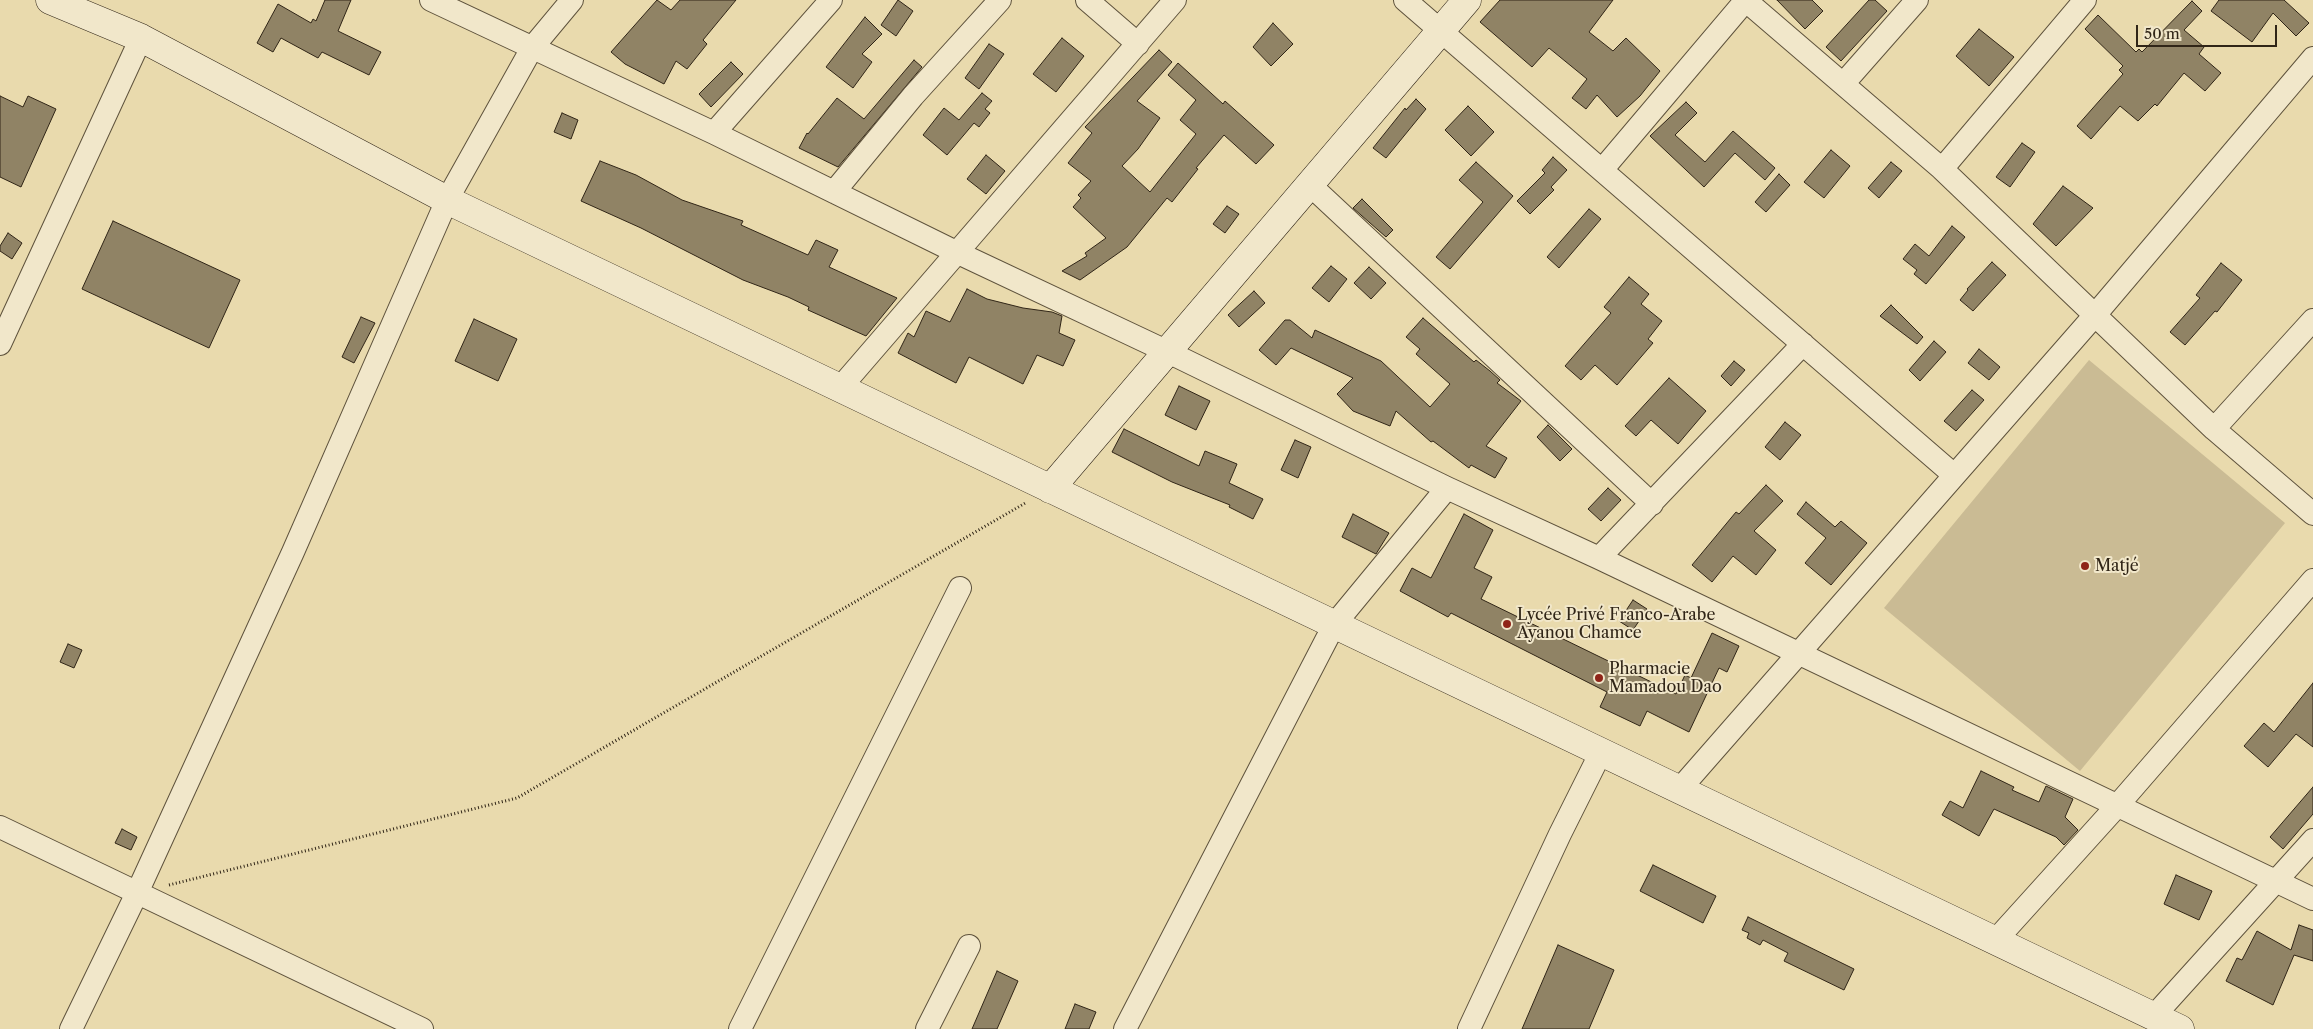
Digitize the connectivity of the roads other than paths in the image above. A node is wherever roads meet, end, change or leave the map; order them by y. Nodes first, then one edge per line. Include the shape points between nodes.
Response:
1 (50, 0) edge
2 (432, 0) edge
3 (572, 0) edge
4 (831, 0) edge
5 (1000, 0) edge
6 (1086, 0) edge
7 (1175, 0) edge
8 (1405, 0) edge
9 (1467, 0) edge
10 (1746, 0) edge
11 (1916, 0) edge
12 (2085, 0) edge
13 (1440, 31) junction
14 (141, 38) junction
15 (1138, 44) junction
16 (532, 48) junction
17 (2308, 74) edge
18 (1843, 84) junction
19 (714, 133) junction
20 (1942, 169) junction
21 (1602, 170) junction
22 (1309, 184) junction
23 (834, 192) junction
24 (447, 200) junction
25 (956, 252) junction
26 (2095, 315) junction
27 (2313, 320) edge
28 (0, 344) edge
29 (1802, 344) junction
30 (1166, 351) junction
31 (840, 388) junction
32 (2214, 429) junction
33 (1954, 475) junction
34 (1447, 488) junction
35 (1050, 489) junction
36 (1652, 504) junction
37 (2313, 514) edge
38 (1599, 558) junction
39 (2313, 580) edge
40 (960, 588) dead end
41 (1334, 625) junction
42 (1800, 654) junction
43 (1601, 752) junction
44 (1679, 790) junction
45 (2117, 806) junction
46 (0, 827) edge
47 (2313, 840) edge
48 (2276, 882) junction
49 (137, 893) junction
50 (2313, 899) edge
51 (1996, 941) junction
52 (969, 946) dead end
53 (2154, 1016) junction
54 (71, 1029) edge
55 (422, 1029) edge
56 (740, 1029) edge
57 (927, 1029) edge
58 (1126, 1029) edge
59 (1469, 1029) edge
60 (2180, 1029) edge

1 - 14 street
2 - 16 street
3 - 16 street
4 - 19 street
5 - 23 street via 913,96
6 - 15 street
7 - 15 street
8 - 13 street
9 - 13 street
10 - 18 street
10 - 21 street
11 - 18 street
12 - 20 street
13 - 21 street
13 - 22 street
14 - 24 street
14 - 28 street
15 - 25 street
16 - 19 street
16 - 24 street
17 - 26 street
18 - 20 street
19 - 23 street
20 - 26 street
21 - 29 street
22 - 30 street
22 - 36 street
23 - 25 street
24 - 31 street
24 - 49 street via 293,552
25 - 30 street
25 - 31 street
26 - 32 street
26 - 33 street
27 - 32 street
29 - 33 street
29 - 36 street
30 - 34 street
30 - 35 street
31 - 35 street
32 - 37 street
33 - 42 street
34 - 38 street
34 - 41 street
35 - 41 street
36 - 38 street
38 - 42 street
39 - 45 street
40 - 56 street
41 - 43 street
41 - 58 street
42 - 44 street
42 - 45 street
43 - 44 street
43 - 59 street
44 - 51 street
45 - 48 street
45 - 51 street
46 - 49 street
47 - 48 street
48 - 50 street
48 - 53 street
49 - 54 street
49 - 55 street
51 - 53 street
52 - 57 street
53 - 60 street

